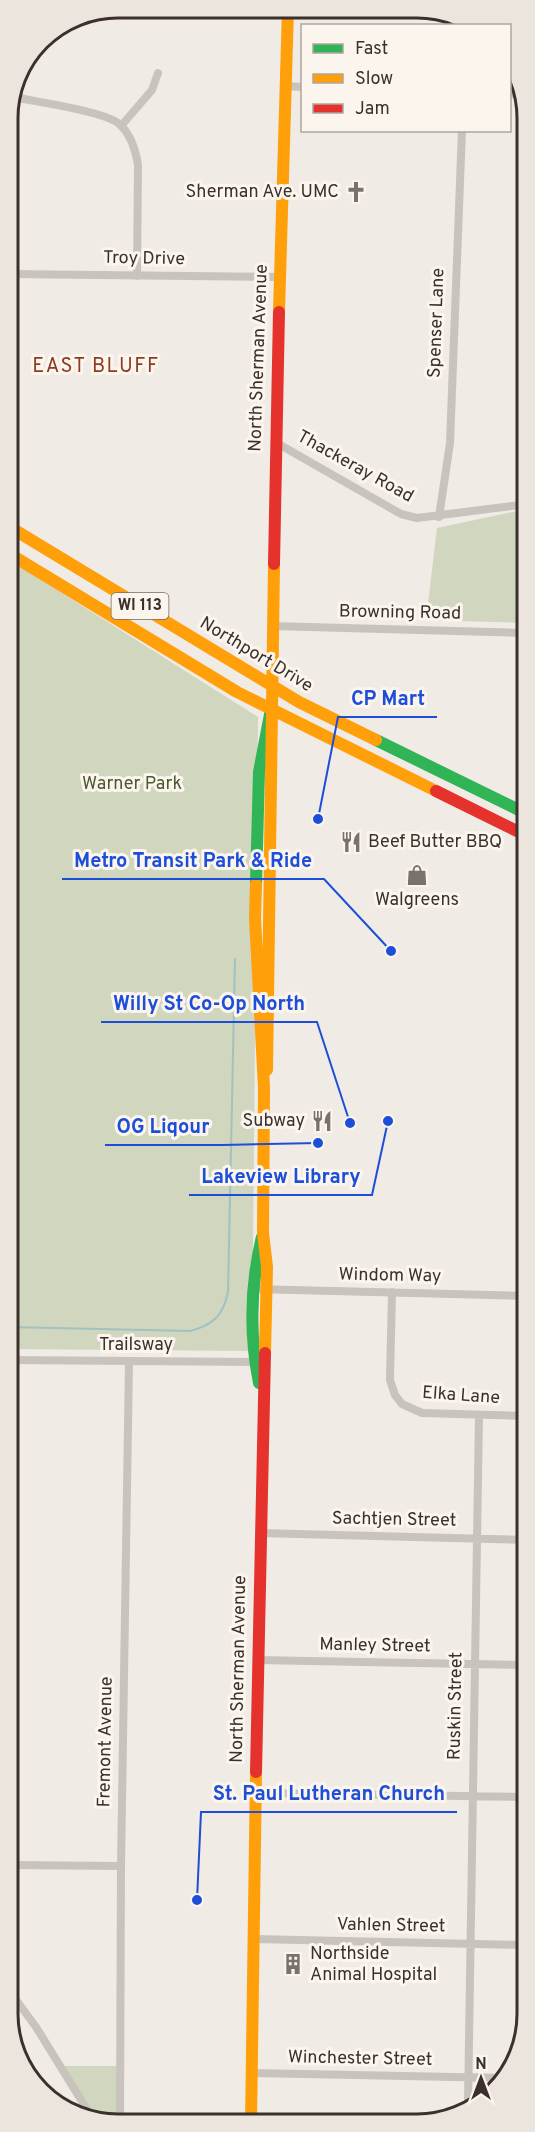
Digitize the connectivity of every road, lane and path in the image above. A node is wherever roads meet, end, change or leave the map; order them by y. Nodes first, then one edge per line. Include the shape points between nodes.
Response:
1 (288, 18) edge
2 (158, 73) dead end
3 (285, 86) junction
4 (301, 87) edge
5 (20, 98) edge
6 (121, 126) junction
7 (462, 132) edge
8 (18, 274) edge
9 (137, 276) junction
10 (279, 277) junction
11 (275, 442) junction
12 (517, 505) edge
13 (439, 517) junction
14 (18, 532) edge
15 (18, 559) edge
16 (272, 626) junction
17 (517, 633) edge
18 (271, 686) junction
19 (271, 709) junction
20 (517, 809) edge
21 (517, 821) edge
22 (501, 823) junction
23 (517, 831) edge
24 (263, 1233) junction
25 (253, 1289) junction
26 (267, 1289) junction
27 (392, 1292) junction
28 (517, 1296) edge
29 (18, 1360) edge
30 (129, 1362) junction
31 (259, 1362) junction
32 (479, 1415) junction
33 (517, 1416) edge
34 (259, 1533) junction
35 (476, 1539) junction
36 (517, 1540) edge
37 (257, 1660) junction
38 (473, 1664) junction
39 (517, 1665) edge
40 (256, 1792) junction
41 (471, 1796) junction
42 (517, 1797) edge
43 (18, 1865) edge
44 (121, 1866) junction
45 (254, 1939) junction
46 (470, 1944) junction
47 (517, 1945) edge
48 (18, 2002) edge
49 (252, 2073) junction
50 (468, 2077) junction
51 (494, 2078) edge
52 (468, 2100) edge
53 (87, 2109) edge
54 (120, 2114) edge
55 (251, 2114) edge

1 - 3 street, North Sherman Avenue
2 - 6 street via 152,90
3 - 4 street
3 - 10 street, North Sherman Avenue
5 - 6 street via 98,116
6 - 9 street via 135,150 138,165
7 - 13 street, Spenser Lane via 450,443
8 - 9 street, Troy Drive
9 - 10 street, Troy Drive
10 - 11 street, North Sherman Avenue
11 - 13 street, Thackeray Road via 401,514
11 - 16 street, North Sherman Avenue
12 - 13 street, Thackeray Road
14 - 18 street, Northport Drive / WI 113
15 - 19 street, Northport Drive / WI 113
16 - 17 street, Browning Road
16 - 18 street, North Sherman Avenue
18 - 19 street, North Sherman Avenue
18 - 20 street, Northport Drive / WI 113
19 - 22 street, Northport Drive / WI 113
19 - 24 street, North Sherman Avenue via 259,772 256,863 255,949 264,1088
21 - 22 street
22 - 23 street, Northport Drive / WI 113
24 - 25 street, North Sherman Avenue
24 - 26 street, North Sherman Avenue
25 - 26 street, Windom Way
25 - 31 street, North Sherman Avenue
26 - 27 street, Windom Way
26 - 31 street, North Sherman Avenue
27 - 28 street, Windom Way
27 - 32 street, Elka Lane via 390,1380 395,1395 414,1411
29 - 30 street, Trailsway
30 - 31 street, Trailsway
30 - 44 street, Fremont Avenue
31 - 34 street, North Sherman Avenue
32 - 33 street, Elka Lane
32 - 35 street, Ruskin Street
34 - 35 street, Sachtjen Street
34 - 37 street, North Sherman Avenue
35 - 36 street, Sachtjen Street
35 - 38 street, Ruskin Street
37 - 38 street, Manley Street
37 - 40 street, North Sherman Avenue
38 - 39 street, Manley Street
38 - 41 street, Ruskin Street
40 - 41 street
40 - 45 street, North Sherman Avenue
41 - 42 street
41 - 46 street, Ruskin Street
43 - 44 street
44 - 54 street, Fremont Avenue
45 - 46 street, Vahlen Street
45 - 49 street, North Sherman Avenue
46 - 47 street, Vahlen Street
46 - 50 street, Ruskin Street
48 - 53 street
49 - 50 street, Winchester Street
49 - 55 street, North Sherman Avenue
50 - 51 street, Winchester Street
50 - 52 street, Ruskin Street

